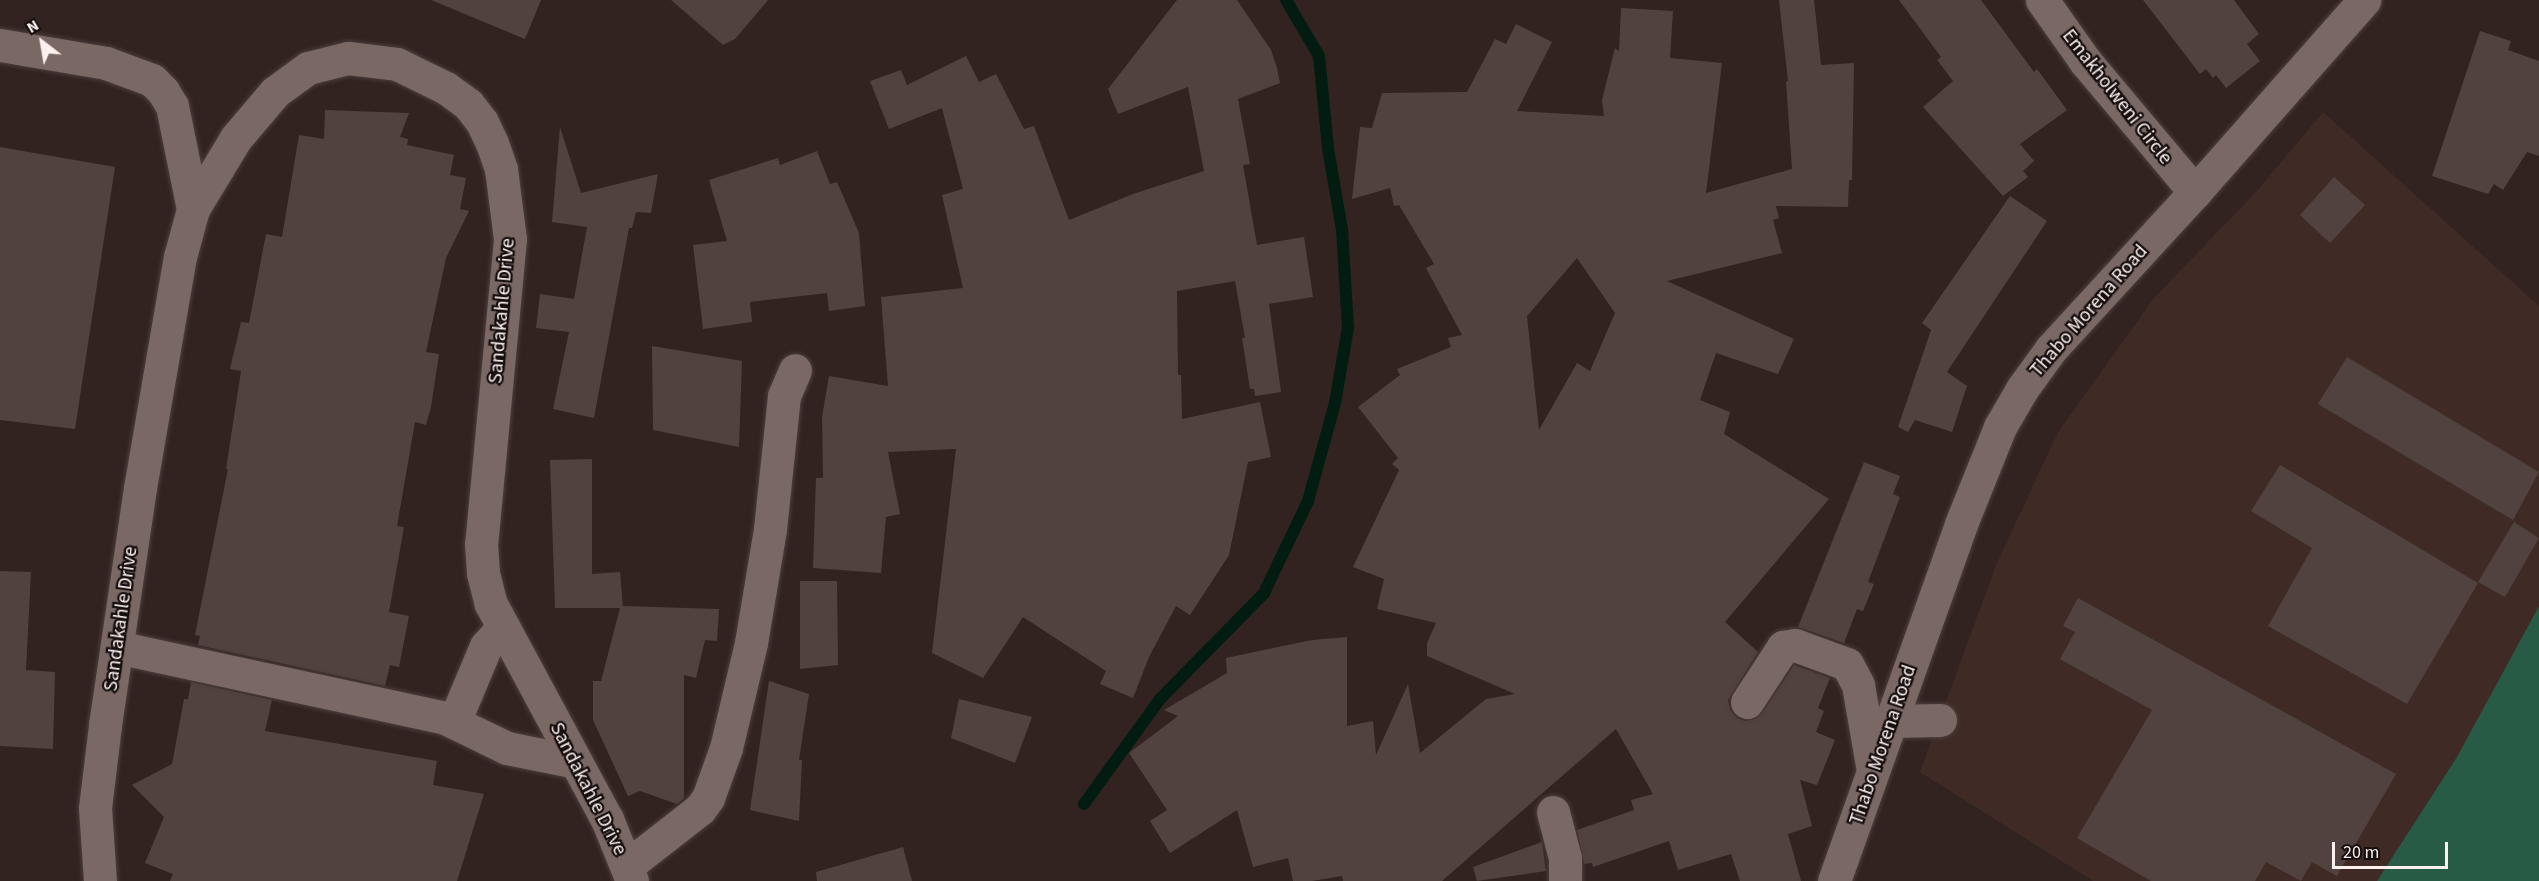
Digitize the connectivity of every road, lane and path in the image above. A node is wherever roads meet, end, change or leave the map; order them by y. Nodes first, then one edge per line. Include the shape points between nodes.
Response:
1 (2042, 0) edge
2 (2364, 0) edge
3 (0, 45) edge
4 (2195, 192) junction
5 (193, 209) junction
6 (795, 370) dead end
7 (503, 627) junction
8 (117, 647) junction
9 (1747, 702) dead end
10 (1940, 720) dead end
11 (1891, 721) junction
12 (454, 722) junction
13 (576, 762) junction
14 (1873, 773) junction
15 (1553, 812) dead end
16 (629, 874) edge
17 (99, 881) edge
18 (1565, 881) edge
19 (1834, 881) edge

1 - 4 street, Emakholweni Circle via 2085,61
2 - 4 street, Thabo Morena Road
3 - 5 street via 106,63 152,80 172,106
4 - 11 street, Thabo Morena Road via 2051,349 2000,427
5 - 7 street, Sandakahle Drive via 236,138 275,92 308,68 348,58 397,64 446,88 468,104 482,122 501,169 510,239 481,544 491,604
5 - 8 street, Sandakahle Drive via 180,257
6 - 16 street via 784,396 770,529 751,643 726,748 708,798 700,809
7 - 12 street via 486,646
7 - 13 street, Sandakahle Drive
8 - 12 street
8 - 17 street, Sandakahle Drive via 95,808
9 - 14 street via 1783,647 1795,645 1847,664 1858,685
10 - 11 street
11 - 14 street, Thabo Morena Road
12 - 13 street via 507,748
13 - 16 street, Sandakahle Drive via 607,819
14 - 19 street, Thabo Morena Road
15 - 18 street

